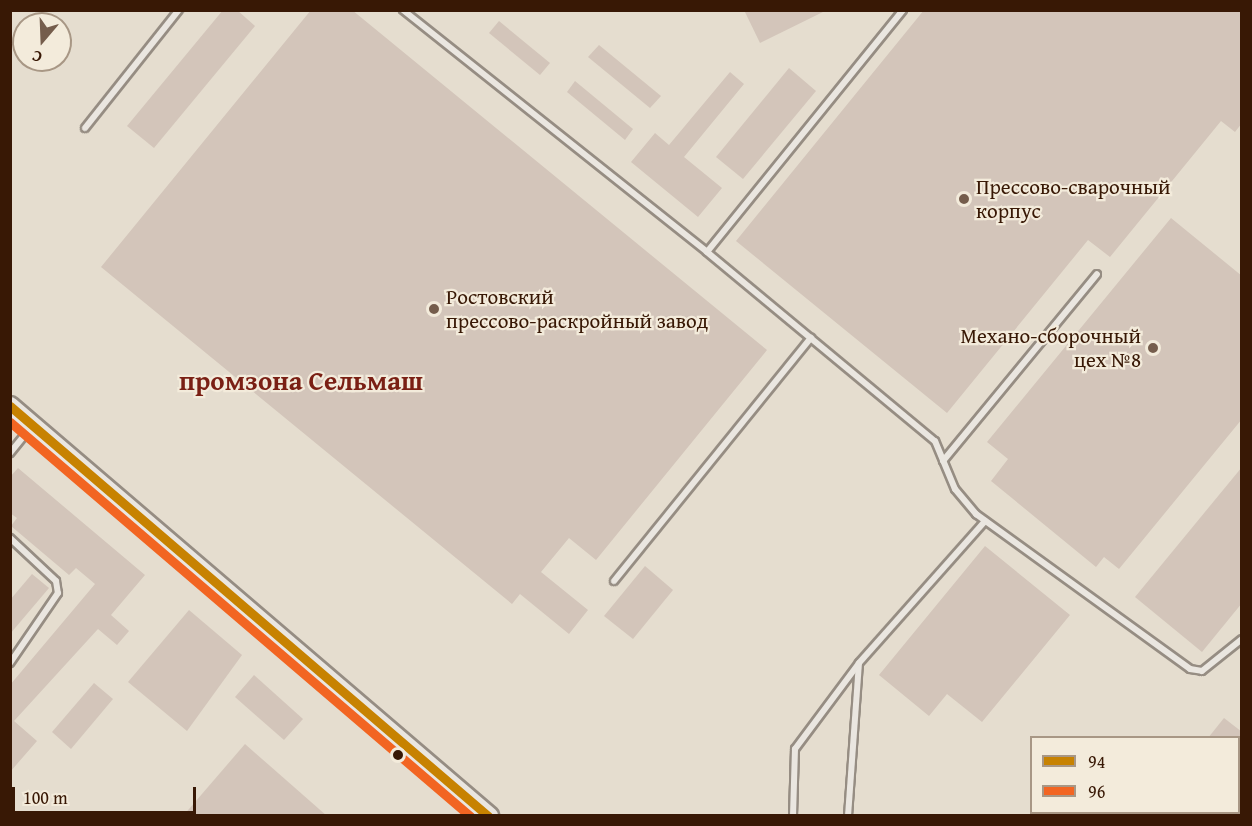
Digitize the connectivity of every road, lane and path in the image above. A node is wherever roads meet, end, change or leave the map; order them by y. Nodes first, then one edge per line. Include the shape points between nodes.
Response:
1 (179, 10) edge
2 (404, 10) edge
3 (903, 10) edge
4 (85, 128) dead end
5 (707, 252) junction
6 (1097, 274) dead end
7 (811, 338) junction
8 (10, 406) edge
9 (32, 425) junction
10 (10, 453) edge
11 (943, 461) junction
12 (985, 521) junction
13 (10, 538) edge
14 (614, 581) dead end
15 (1242, 639) edge
16 (10, 663) edge
17 (859, 663) junction
18 (489, 816) edge
19 (794, 816) edge
20 (848, 816) edge

1 - 4 lane
2 - 5 lane
3 - 5 lane
5 - 7 lane
6 - 11 lane
7 - 11 lane via 935,441
7 - 14 lane
8 - 9 main road
9 - 10 lane
9 - 18 main road
11 - 12 lane via 954,489
12 - 15 lane via 1190,669 1202,671
12 - 17 lane
13 - 16 lane via 56,581 58,593
17 - 19 lane via 795,749
17 - 20 lane

